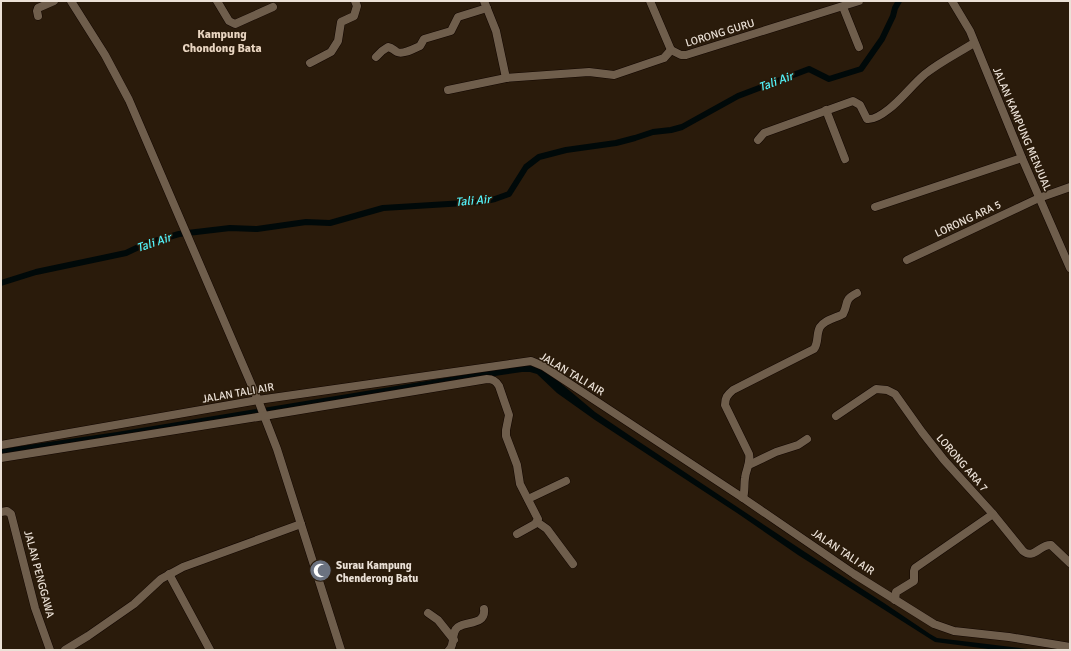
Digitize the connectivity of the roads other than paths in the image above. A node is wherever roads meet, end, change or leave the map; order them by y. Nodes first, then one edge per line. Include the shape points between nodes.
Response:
1 (54, 1) edge
2 (71, 1) edge
3 (217, 1) edge
4 (355, 1) edge
5 (650, 1) edge
6 (860, 1) edge
7 (952, 1) edge
8 (485, 4) edge
9 (273, 7) dead end
10 (843, 7) junction
11 (38, 16) dead end
12 (974, 43) junction
13 (859, 47) dead end
14 (671, 50) junction
15 (376, 57) dead end
16 (310, 63) dead end
17 (506, 78) junction
18 (448, 90) dead end
19 (826, 110) junction
20 (758, 140) dead end
21 (1022, 158) junction
22 (845, 159) dead end
23 (1070, 187) edge
24 (1039, 198) junction
25 (875, 207) dead end
26 (907, 260) dead end
27 (1070, 268) edge
28 (857, 293) dead end
29 (258, 402) junction
30 (264, 416) junction
31 (836, 416) dead end
32 (807, 439) dead end
33 (1, 445) edge
34 (1, 458) edge
35 (749, 465) junction
36 (566, 481) dead end
37 (743, 498) junction
38 (528, 499) junction
39 (1, 512) edge
40 (993, 514) junction
41 (537, 522) junction
42 (301, 524) junction
43 (517, 534) dead end
44 (1070, 563) edge
45 (573, 564) dead end
46 (169, 574) junction
47 (895, 600) junction
48 (484, 609) dead end
49 (428, 613) dead end
50 (454, 640) junction
51 (1070, 647) edge
52 (50, 650) edge
53 (65, 650) edge
54 (210, 650) edge
55 (341, 650) edge
56 (449, 650) edge

1 - 11 street via 38,8
2 - 29 street via 119,81
3 - 9 street via 229,21 235,24
4 - 16 street via 357,6 354,15 341,22 339,40 331,52
5 - 14 street
6 - 10 street, LORONG GURU
7 - 12 street, JALAN KAMPUNG MENJUAL via 970,31
8 - 15 street via 458,17 452,30 424,39 420,46 400,53 388,47
8 - 17 street via 496,31
10 - 13 street
10 - 14 street, LORONG GURU via 686,55
12 - 19 street via 936,66 889,109 875,118 867,119 860,105 853,101
12 - 21 street, JALAN KAMPUNG MENJUAL
14 - 17 street, LORONG GURU via 664,58 614,75 589,72
17 - 18 street, LORONG GURU
19 - 20 street via 764,133
19 - 22 street
21 - 24 street, JALAN KAMPUNG MENJUAL
21 - 25 street
23 - 24 street, LORONG ARA 5
24 - 26 street, LORONG ARA 5
24 - 27 street, JALAN KAMPUNG MENJUAL
28 - 35 street via 847,300 843,314 822,325 814,349 728,394 725,405 749,454
29 - 30 street
29 - 33 street, JALAN TALI AIR
29 - 37 street, JALAN TALI AIR via 531,361 543,366
30 - 34 street
30 - 38 street via 492,379 499,386 509,415 506,436 517,465 520,484
30 - 42 street via 286,474
31 - 40 street, LORONG ARA 7 via 876,389 892,392 944,460
32 - 35 street
35 - 37 street
36 - 38 street
37 - 47 street, JALAN TALI AIR
38 - 41 street via 538,516
39 - 52 street, JALAN PENGGAWA via 7,511 11,514 35,608
40 - 44 street, LORONG ARA 7 via 1026,554 1033,554 1044,546 1051,545
40 - 47 street via 915,568 914,582 896,592
41 - 43 street
41 - 45 street via 547,529
42 - 46 street
42 - 55 street
46 - 53 street via 134,604
46 - 54 street
47 - 51 street, JALAN TALI AIR via 934,624 954,631
48 - 50 street via 483,618 454,631
49 - 50 street via 437,619
50 - 56 street

